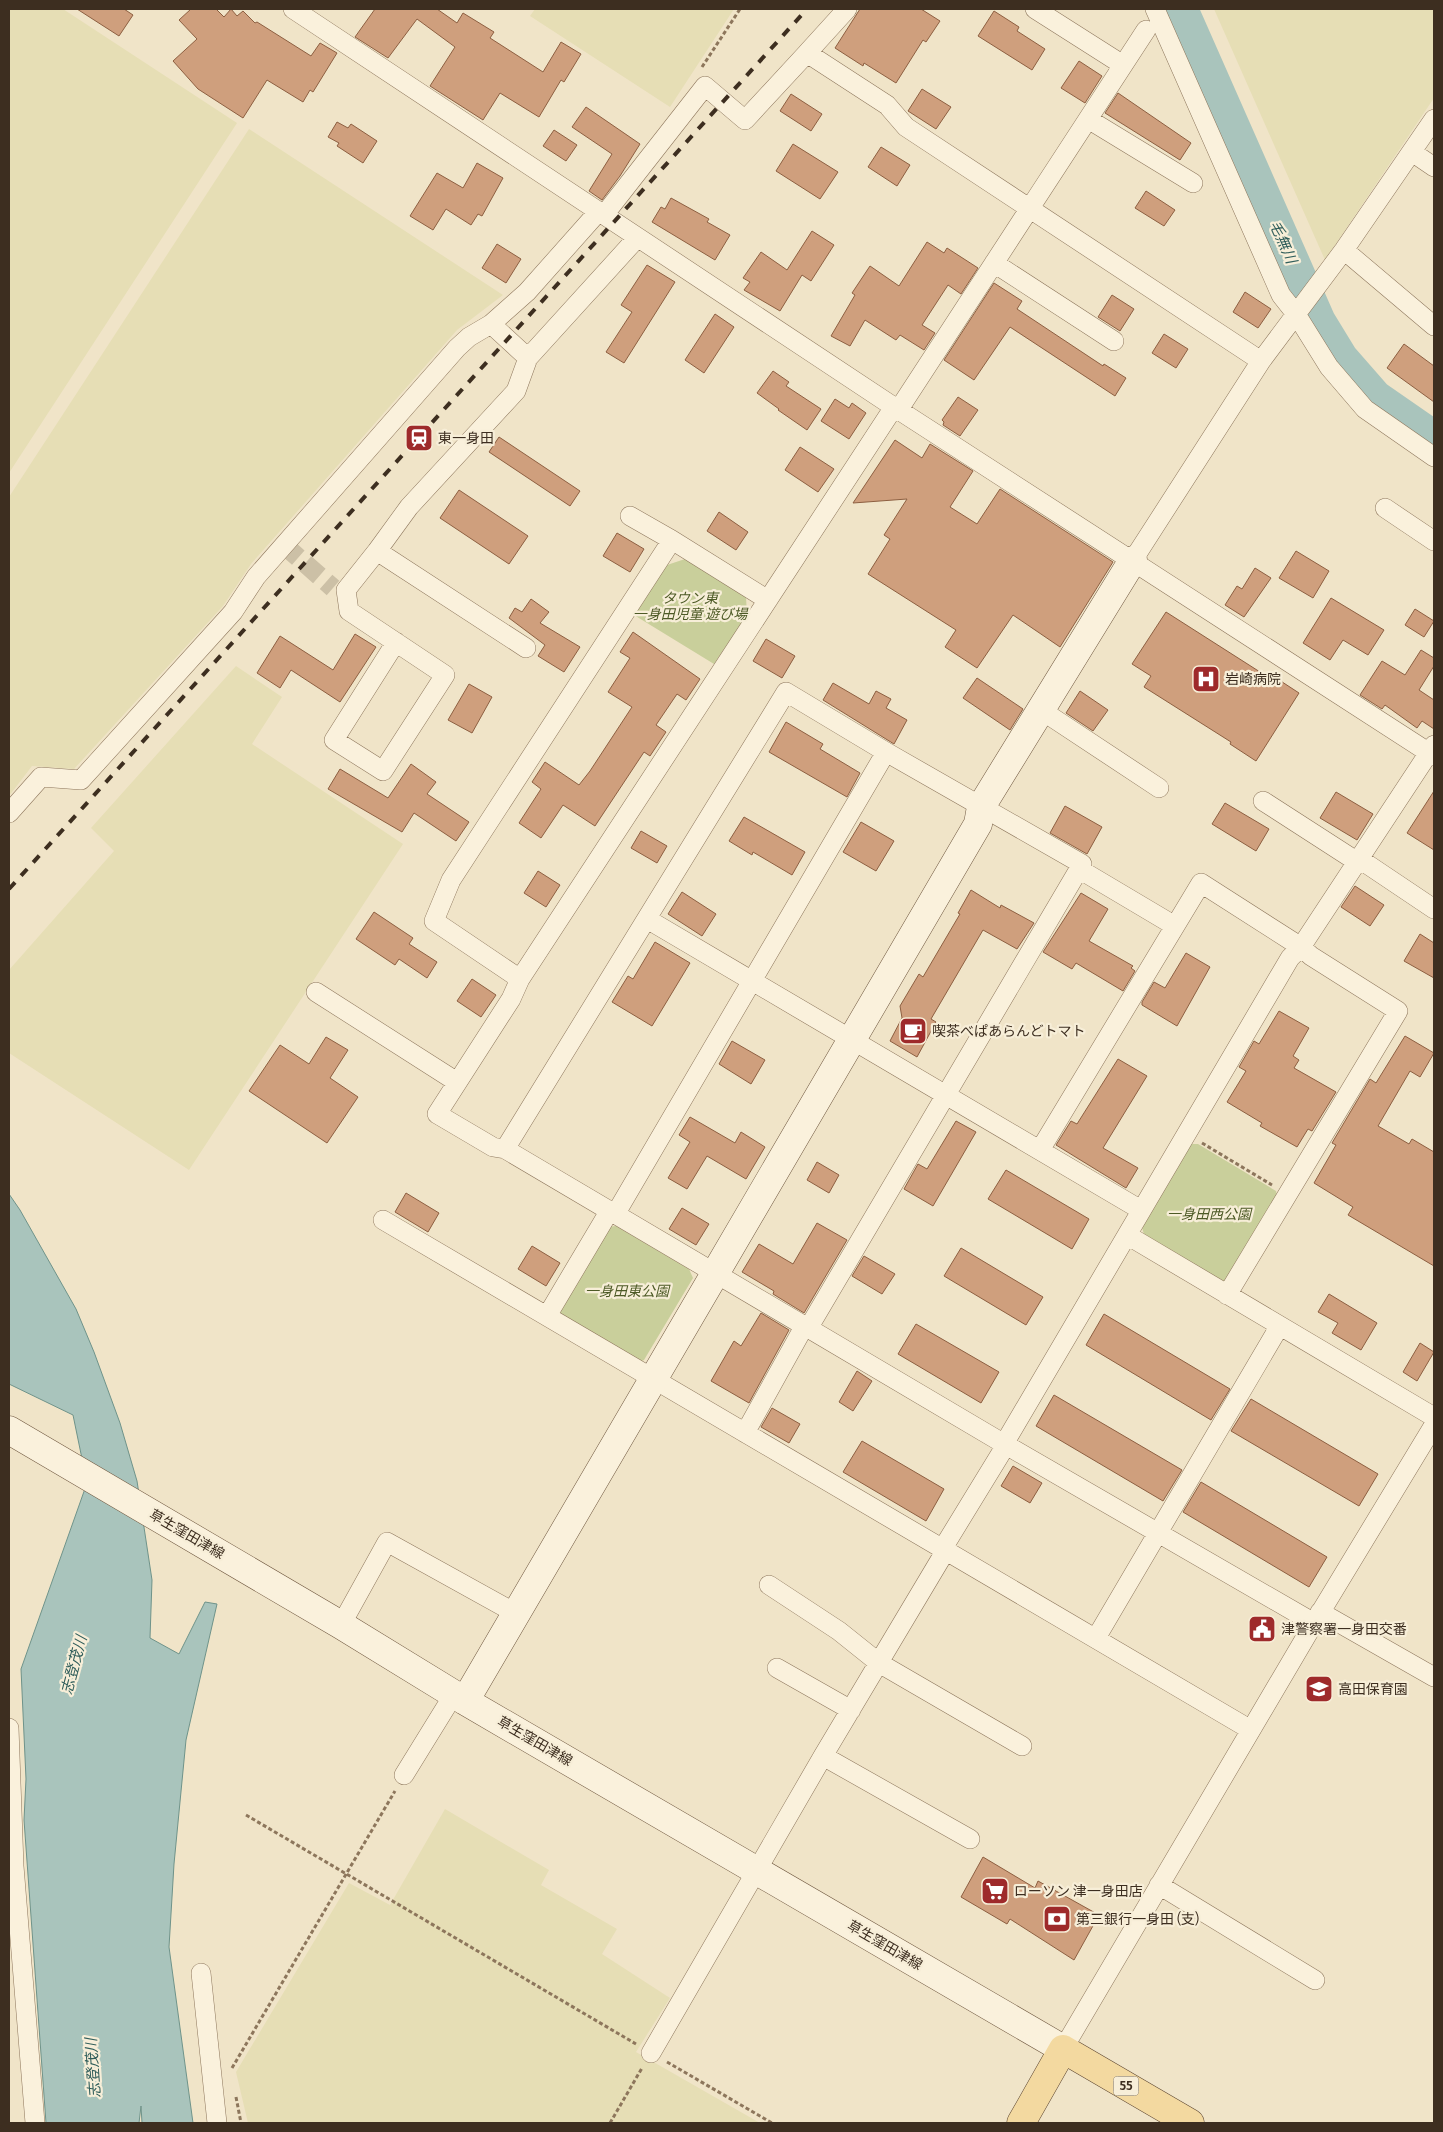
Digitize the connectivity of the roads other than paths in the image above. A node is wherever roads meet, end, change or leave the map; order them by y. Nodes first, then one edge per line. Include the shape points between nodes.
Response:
1 (292, 9) edge
2 (847, 9) edge
3 (1035, 9) edge
4 (1155, 9) edge
5 (1146, 30) dead end
6 (807, 52) junction
7 (1123, 65) junction
8 (1088, 119) junction
9 (1434, 119) edge
10 (1412, 152) junction
11 (1434, 167) edge
12 (1192, 183) dead end
13 (1030, 208) junction
14 (602, 213) junction
15 (637, 238) junction
16 (1344, 250) junction
17 (994, 264) junction
18 (1296, 314) junction
19 (491, 324) junction
20 (1434, 326) edge
21 (1114, 341) dead end
22 (528, 358) junction
23 (1261, 361) junction
24 (897, 408) junction
25 (1434, 457) edge
26 (1385, 508) dead end
27 (630, 516) dead end
28 (672, 540) junction
29 (1434, 541) edge
30 (377, 551) junction
31 (1133, 560) junction
32 (768, 600) junction
33 (396, 642) junction
34 (526, 648) dead end
35 (1041, 710) junction
36 (1433, 751) edge
37 (886, 752) junction
38 (1159, 788) dead end
39 (1263, 801) dead end
40 (981, 807) junction
41 (9, 813) edge
42 (1357, 860) junction
43 (1079, 869) junction
44 (1434, 909) edge
45 (647, 919) junction
46 (1175, 926) junction
47 (1301, 947) junction
48 (520, 978) junction
49 (752, 981) junction
50 (316, 992) dead end
51 (852, 1040) junction
52 (457, 1082) junction
53 (946, 1095) junction
54 (506, 1149) junction
55 (1040, 1150) junction
56 (1141, 1210) junction
57 (613, 1212) junction
58 (383, 1220) dead end
59 (1127, 1235) junction
60 (716, 1272) junction
61 (1227, 1295) junction
62 (548, 1316) junction
63 (807, 1326) junction
64 (1279, 1326) junction
65 (654, 1379) junction
66 (1434, 1418) edge
67 (1434, 1425) edge
68 (9, 1430) edge
69 (745, 1432) junction
70 (1005, 1444) junction
71 (1158, 1532) junction
72 (944, 1549) junction
73 (769, 1585) dead end
74 (517, 1614) junction
75 (1317, 1617) junction
76 (340, 1625) junction
77 (1096, 1638) junction
78 (879, 1662) junction
79 (777, 1668) dead end
80 (1434, 1677) edge
81 (460, 1697) junction
82 (851, 1710) junction
83 (9, 1728) edge
84 (1251, 1730) junction
85 (1022, 1746) dead end
86 (823, 1756) junction
87 (404, 1776) road end
88 (970, 1839) dead end
89 (757, 1870) junction
90 (1159, 1885) junction
91 (202, 1973) dead end
92 (1315, 1980) dead end
93 (1063, 2049) junction
94 (651, 2052) road end
95 (35, 2123) edge
96 (217, 2123) edge
97 (1021, 2123) edge
98 (1190, 2123) edge

1 - 14 street
2 - 6 street
3 - 7 street
4 - 18 street via 1281,295
5 - 7 street
6 - 13 street via 886,105 906,127
6 - 14 street via 745,120 705,86
7 - 8 street
8 - 12 street
8 - 13 street
9 - 10 street
10 - 11 street
10 - 16 street
13 - 17 street
13 - 23 street
14 - 15 street
14 - 19 street via 527,292
15 - 22 street
15 - 24 street
16 - 18 street
16 - 20 street
17 - 21 street
17 - 24 street
18 - 23 street
18 - 25 street via 1329,367 1365,409
19 - 22 street
19 - 41 street via 457,348 256,577 233,612 81,780 41,777
22 - 30 street via 516,392 409,508
23 - 31 street
24 - 31 street
24 - 32 street
26 - 29 street
27 - 28 street
28 - 32 street
28 - 48 street via 451,880 434,921
30 - 33 street via 340,589 349,611
30 - 34 street
31 - 35 street
31 - 36 street
32 - 48 street
33 - 33 street via 445,675 383,771 334,740
35 - 38 street
35 - 40 street
36 - 42 street
37 - 40 street
37 - 45 street via 786,692
37 - 49 street
39 - 42 street
40 - 43 street via 1082,864
40 - 51 street via 978,824
42 - 44 street
42 - 47 street
43 - 46 street
43 - 53 street
45 - 49 street
45 - 54 street
46 - 47 street via 1201,883
46 - 55 street
47 - 56 street via 1290,958
47 - 61 street via 1398,1011
48 - 52 street via 511,999
49 - 51 street
49 - 57 street
50 - 52 street
51 - 53 street
51 - 60 street
52 - 54 street via 438,1114 493,1148
53 - 55 street
53 - 63 street
54 - 57 street
55 - 56 street
56 - 59 street
57 - 60 street
57 - 62 street
58 - 62 street
59 - 61 street
59 - 70 street
60 - 63 street
60 - 65 street
61 - 64 street
62 - 65 street
63 - 69 street
63 - 70 street
64 - 66 street
64 - 71 street
65 - 69 street
65 - 74 street
67 - 75 street
68 - 76 street, 草生窪田津線
69 - 72 street
70 - 71 street
70 - 72 street
71 - 75 street
71 - 77 street
72 - 77 street
72 - 78 street
73 - 78 street
74 - 76 street via 387,1542
74 - 81 street
75 - 80 street
75 - 84 street
76 - 81 street, 草生窪田津線
77 - 84 street
78 - 82 street
78 - 85 street
79 - 82 street
81 - 87 street
81 - 89 street, 草生窪田津線
82 - 86 street
83 - 95 street via 14,1866
84 - 90 street
86 - 88 street
86 - 89 street
89 - 93 street, 草生窪田津線
89 - 94 street
90 - 92 street
90 - 93 street
91 - 96 street
93 - 97 main road
93 - 98 main road, 55

